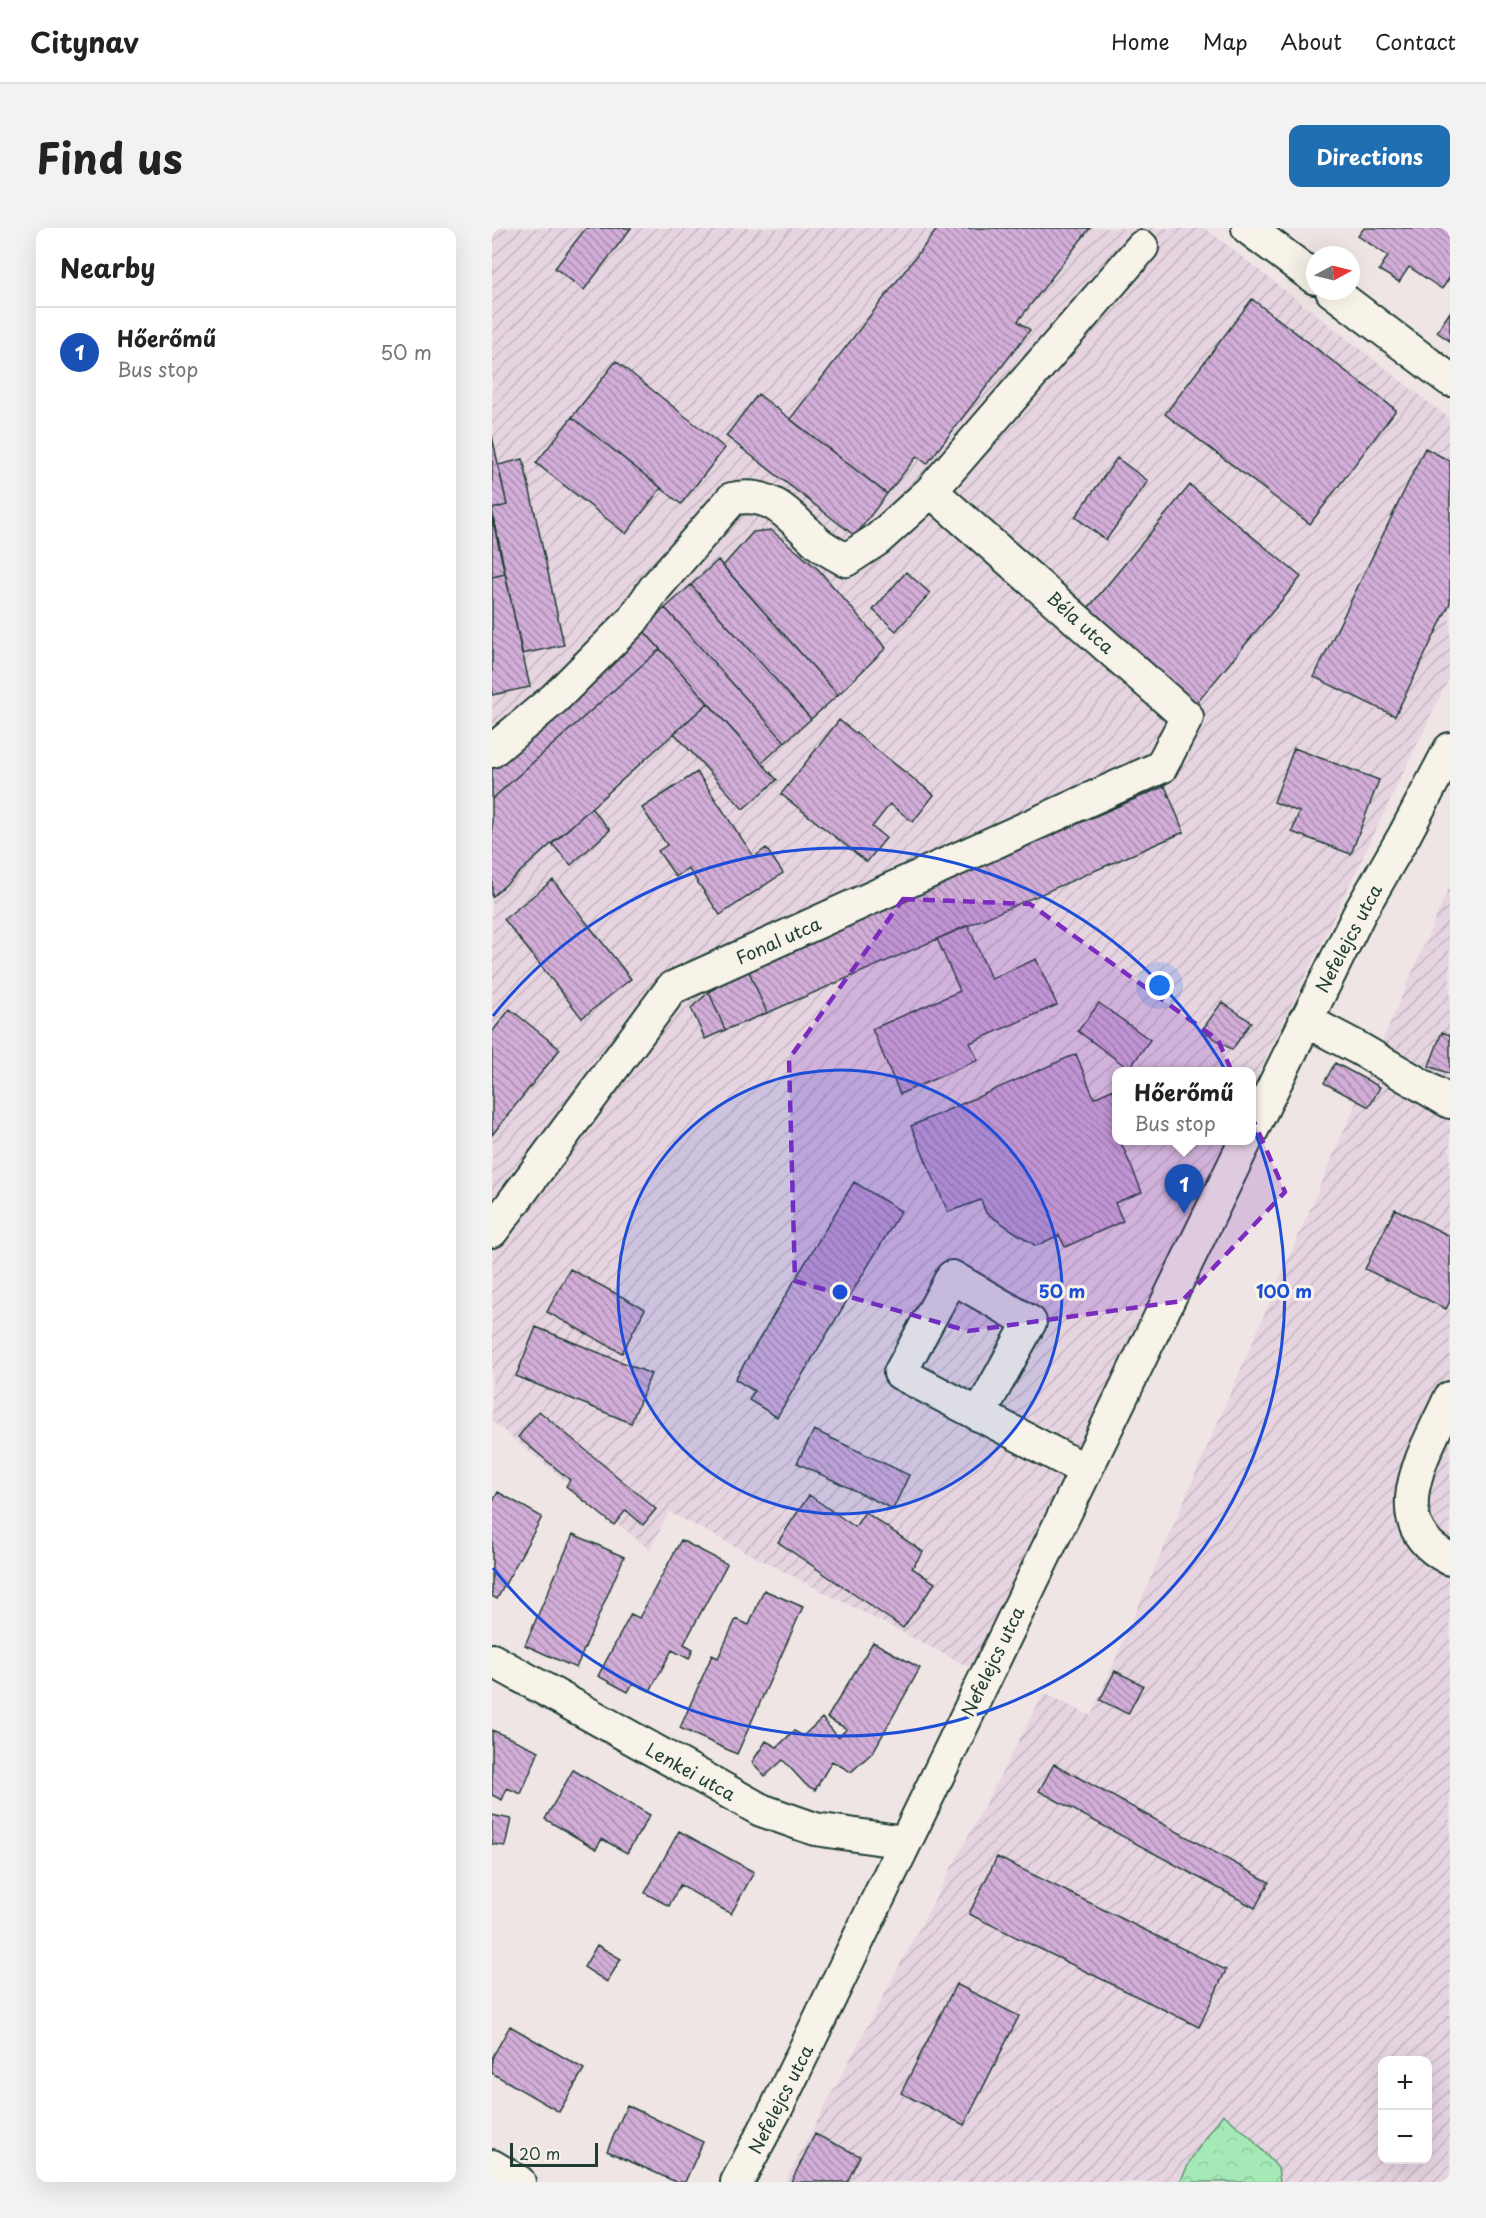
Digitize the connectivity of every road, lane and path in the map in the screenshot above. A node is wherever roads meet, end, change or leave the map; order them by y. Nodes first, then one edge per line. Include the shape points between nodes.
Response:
1 (1248, 228) edge
2 (1142, 247) dead end
3 (1306, 271) edge
4 (1344, 300) edge
5 (1450, 380) edge
6 (931, 491) junction
7 (1450, 749) edge
8 (492, 751) edge
9 (1161, 767) joint
10 (1305, 1020) junction
11 (1450, 1101) edge
12 (1256, 1120) edge
13 (1244, 1145) edge
14 (492, 1232) edge
15 (1450, 1398) edge
16 (979, 1415) dead end
17 (1085, 1470) junction
18 (1450, 1559) edge
19 (492, 1660) edge
20 (904, 1842) junction
21 (492, 2166) edge
22 (519, 2182) edge
23 (737, 2182) edge

1 - 3 street
2 - 6 street
4 - 5 street
6 - 8 street via 878,539 846,560 821,545 775,503 749,495 732,499 655,588 632,621 555,698
6 - 9 street, Béla utca via 1187,717
7 - 10 street, Nefelejcs utca
9 - 14 street, Fonal utca via 672,988
10 - 11 street
10 - 12 street, Nefelejcs utca
13 - 17 street, Nefelejcs utca
15 - 18 street via 1415,1476 1410,1500 1413,1521 1423,1538
16 - 17 street
17 - 20 street, Nefelejcs utca
19 - 20 street, Lenkei utca via 761,1810 815,1829
20 - 23 street, Nefelejcs utca
21 - 22 street

